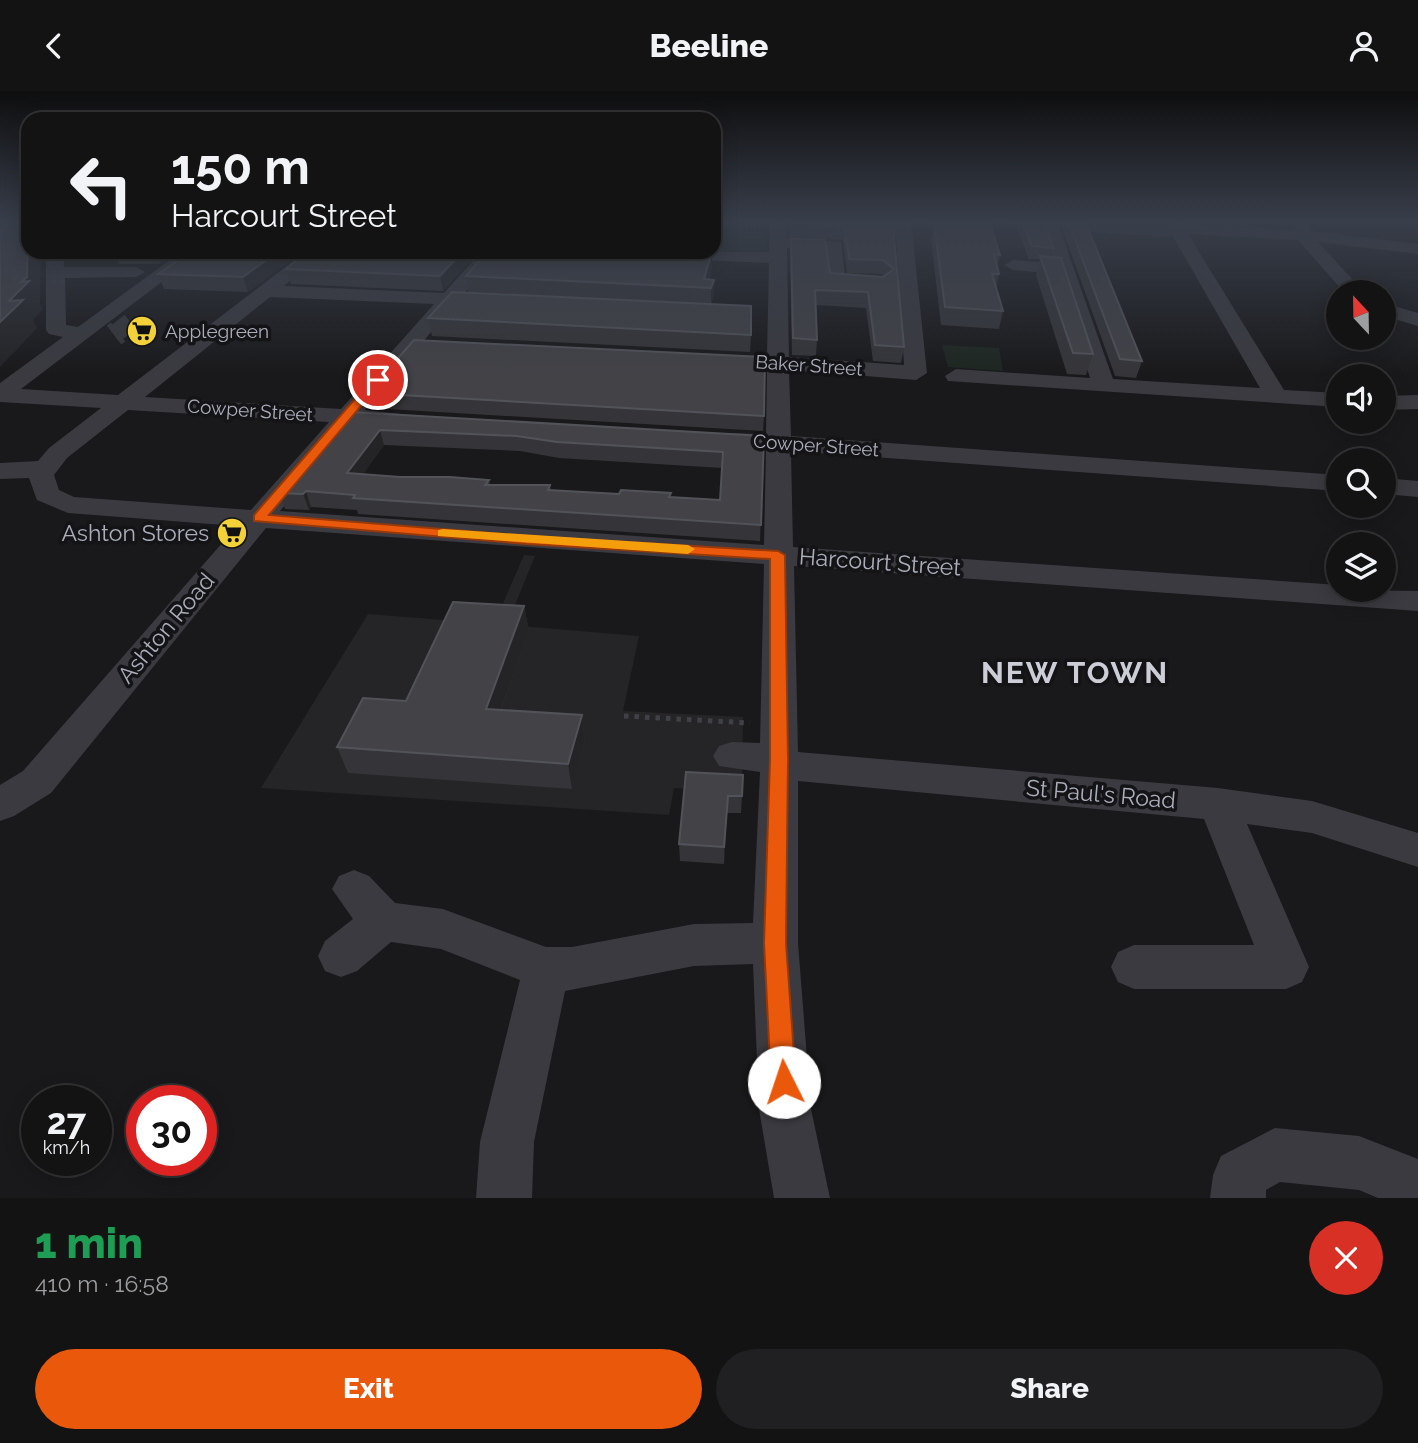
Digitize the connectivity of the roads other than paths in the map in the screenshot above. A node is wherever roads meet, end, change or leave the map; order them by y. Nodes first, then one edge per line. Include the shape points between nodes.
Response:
1 (58, 273) edge
2 (104, 273) edge
3 (161, 273) edge
4 (290, 273) edge
5 (472, 273) edge
6 (777, 273) edge
7 (836, 273) edge
8 (907, 273) edge
9 (1065, 273) edge
10 (1202, 273) edge
11 (881, 283) edge
12 (267, 291) junction
13 (89, 292) dead end
14 (450, 299) junction
15 (490, 302) edge
16 (117, 307) junction
17 (1396, 313) edge
18 (752, 314) edge
19 (777, 315) junction
20 (135, 318) dead end
21 (1418, 320) edge
22 (114, 335) tunnel mouth
23 (76, 336) junction
24 (409, 344) junction
25 (436, 345) edge
26 (741, 360) edge
27 (777, 362) junction
28 (957, 376) dead end
29 (1104, 386) junction
30 (0, 394) edge
31 (1276, 396) junction
32 (1326, 399) edge
33 (124, 402) junction
34 (1418, 402) edge
35 (1396, 403) edge
36 (347, 416) junction
37 (416, 420) edge
38 (693, 437) edge
39 (776, 442) junction
40 (46, 469) junction
41 (0, 471) edge
42 (1326, 482) edge
43 (1396, 487) edge
44 (1418, 489) edge
45 (259, 518) junction
46 (778, 555) junction
47 (1418, 601) edge
48 (779, 749) junction
49 (732, 756) dead end
50 (1218, 804) junction
51 (0, 805) edge
52 (1418, 850) edge
53 (775, 943) junction
54 (341, 956) dead end
55 (1134, 967) dead end
56 (546, 969) junction
57 (1418, 1187) edge
58 (504, 1198) edge
59 (802, 1198) edge
60 (1238, 1198) edge

1 - 23 street via 56,330
2 - 13 street via 89,283
3 - 16 street
4 - 12 street
5 - 14 street, Ashton Road
6 - 19 street
7 - 11 street via 836,281
8 - 27 street, Baker Street via 916,373
9 - 29 street
10 - 31 street
12 - 14 street
12 - 33 street
14 - 15 street
14 - 24 street, Ashton Road
16 - 20 street via 139,315
16 - 23 street
17 - 21 street
18 - 19 street
19 - 27 street
22 - 23 street
23 - 30 street
24 - 25 street
24 - 36 street, Ashton Road
26 - 27 street, Baker Street
27 - 39 street
28 - 29 street
29 - 31 street
30 - 33 street, Cowper Street
31 - 32 street
33 - 36 street, Cowper Street
33 - 40 street via 58,453
34 - 35 street
36 - 37 street, Cowper Street
36 - 45 street, Ashton Road
38 - 39 street, Cowper Street
39 - 42 street, Cowper Street
39 - 46 street
40 - 41 street
40 - 45 street, Harcourt Street via 41,475 47,494 68,505
43 - 44 street
45 - 46 street, Harcourt Street
45 - 51 street, Ashton Road via 37,782
46 - 47 street, Harcourt Street
46 - 48 street
48 - 49 street, St Paul's Road
48 - 50 street, St Paul's Road
48 - 53 street
50 - 52 street, St Paul's Road via 1312,817
50 - 55 street via 1286,967
53 - 56 street via 694,945 572,969
53 - 59 street via 785,1109
54 - 56 street via 368,905
56 - 58 street via 507,1142
57 - 60 street via 1359,1163 1275,1155 1240,1175

